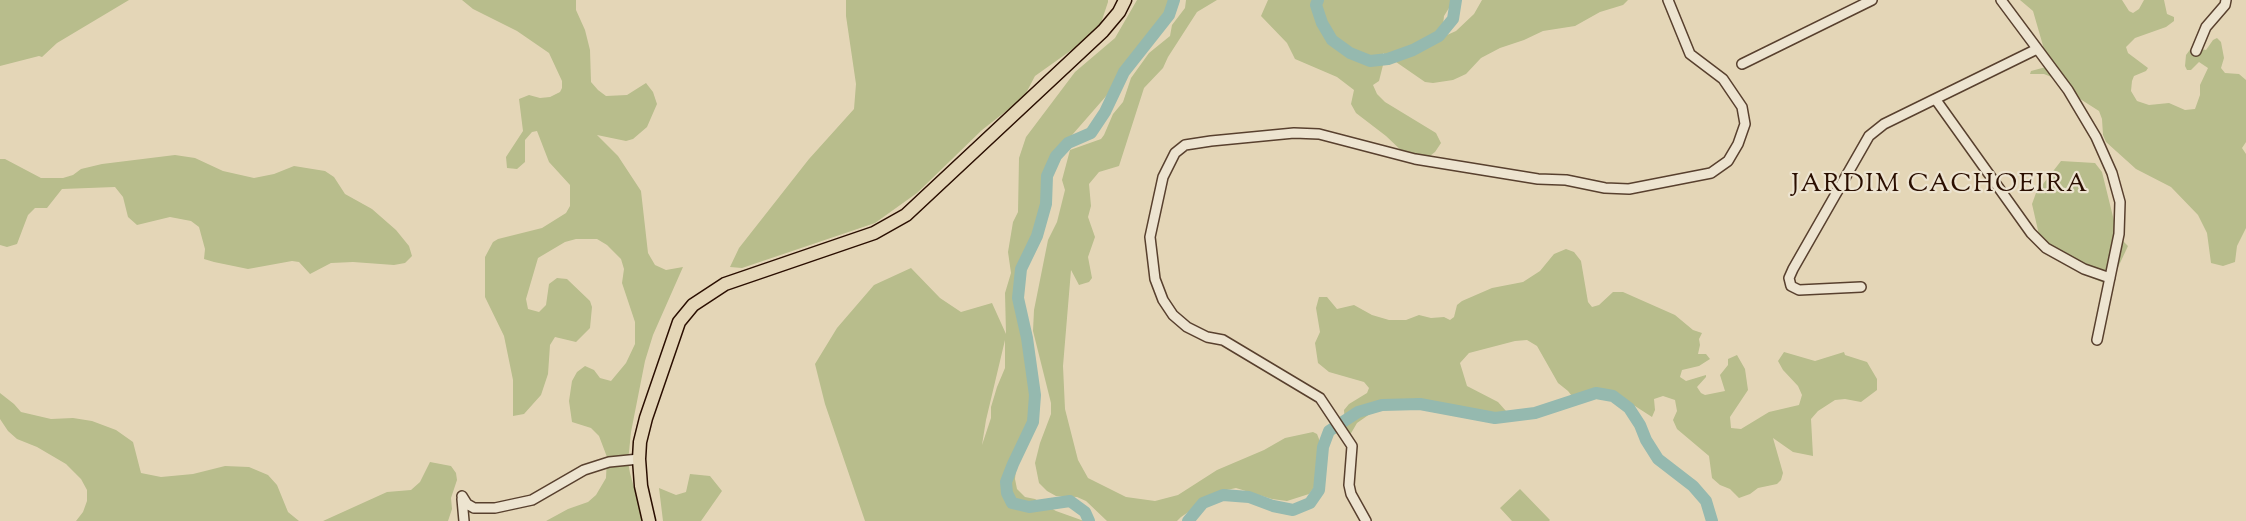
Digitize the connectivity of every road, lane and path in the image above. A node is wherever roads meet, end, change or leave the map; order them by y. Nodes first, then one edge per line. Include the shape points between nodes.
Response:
1 (1125, 0) edge
2 (1668, 0) edge
3 (1872, 0) edge
4 (2001, 0) edge
5 (2226, 0) edge
6 (2037, 48) junction
7 (2196, 51) dead end
8 (1742, 64) dead end
9 (1936, 100) junction
10 (2110, 278) junction
11 (1861, 287) dead end
12 (2097, 340) dead end
13 (639, 459) junction
14 (474, 508) junction
15 (464, 521) edge
16 (649, 521) edge
17 (1366, 521) edge

1 - 13 main road via 1103,31 906,215 874,233 725,284 693,305 679,322 646,418
2 - 17 street via 1690,54 1723,79 1742,107 1745,124 1738,144 1728,161 1712,173 1629,189 1605,188 1415,159 1319,134 1294,133 1185,144 1175,153 1163,177 1150,237 1155,279 1163,300 1187,327 1223,340 1320,398 1352,446 1349,485
3 - 8 street
4 - 6 street
5 - 7 street via 2206,27
6 - 9 street
6 - 10 street via 2096,136 2112,173 2120,202 2119,234
9 - 10 street via 2046,248
9 - 11 street via 1869,135 1790,279 1791,286 1799,290
10 - 12 street
13 - 14 street via 584,470 532,500
13 - 16 main road
14 - 15 street
14 - 15 street via 462,496

